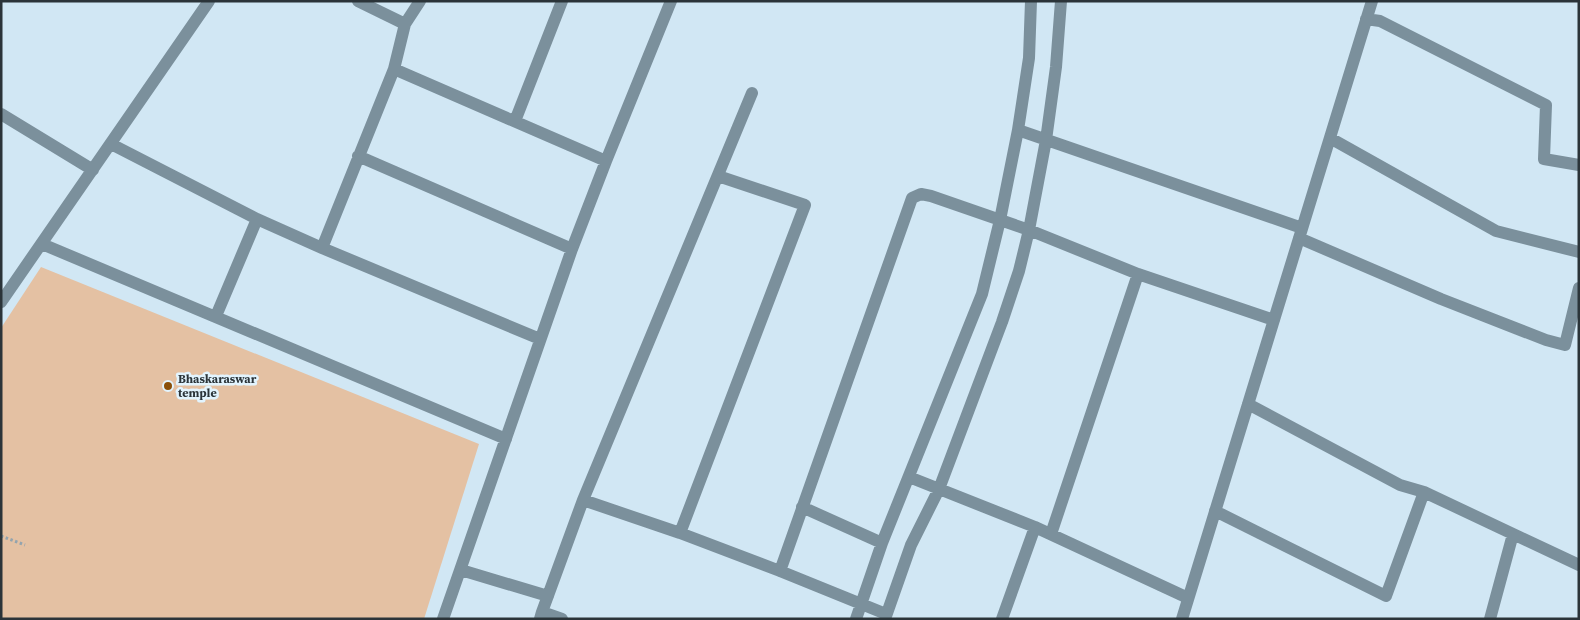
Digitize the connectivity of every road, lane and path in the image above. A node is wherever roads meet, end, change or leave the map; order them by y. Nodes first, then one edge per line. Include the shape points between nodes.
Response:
1 (209, 1) edge
2 (358, 1) edge
3 (420, 1) edge
4 (562, 1) edge
5 (671, 1) edge
6 (1031, 1) edge
7 (1061, 1) edge
8 (1372, 1) edge
9 (1366, 19) junction
10 (405, 24) junction
11 (394, 69) junction
12 (752, 93) dead end
13 (1, 114) edge
14 (515, 122) junction
15 (1018, 130) junction
16 (1330, 138) junction
17 (1046, 140) junction
18 (111, 144) junction
19 (358, 156) junction
20 (606, 161) junction
21 (1579, 165) edge
22 (93, 170) junction
23 (718, 176) junction
24 (256, 219) junction
25 (1000, 220) junction
26 (1029, 230) junction
27 (1300, 233) junction
28 (42, 244) junction
29 (322, 248) junction
30 (572, 249) junction
31 (1579, 252) edge
32 (1138, 274) junction
33 (1579, 288) edge
34 (2, 301) edge
35 (216, 316) junction
36 (1274, 320) junction
37 (540, 339) junction
38 (1248, 404) junction
39 (506, 439) junction
40 (909, 477) junction
41 (939, 489) junction
42 (1424, 492) junction
43 (583, 500) junction
44 (802, 507) junction
45 (1215, 511) junction
46 (1036, 527) junction
47 (680, 533) junction
48 (1051, 534) junction
49 (1513, 534) junction
50 (1, 536) edge
51 (882, 543) junction
52 (25, 545) dead end
53 (1579, 565) edge
54 (461, 570) junction
55 (780, 570) junction
56 (548, 596) junction
57 (1188, 598) junction
58 (861, 605) junction
59 (541, 615) edge
60 (886, 617) edge
61 (443, 619) edge
62 (562, 619) edge
63 (856, 619) edge
64 (1002, 619) edge
65 (1182, 619) edge
66 (1490, 619) edge

1 - 18 street
2 - 10 street
3 - 10 street
4 - 14 street
5 - 20 street
6 - 15 street via 1029,58
7 - 17 street
8 - 9 street
9 - 16 street
9 - 21 street via 1380,20 1546,105 1544,159
10 - 11 street
11 - 14 street
11 - 19 street
12 - 23 street
13 - 22 street
14 - 20 street
15 - 17 street
15 - 25 street
16 - 27 street
16 - 31 street via 1496,231
17 - 26 street
17 - 27 street
18 - 22 street
18 - 24 street
19 - 29 street
19 - 30 street
20 - 30 street
22 - 28 street
23 - 43 street
23 - 47 street via 806,205
24 - 29 street
24 - 35 street
25 - 26 street
25 - 40 street via 982,294
25 - 44 street via 931,196 921,194 912,198
26 - 32 street
26 - 41 street via 1002,322
27 - 33 street via 1441,299 1565,345
27 - 36 street
28 - 34 street
28 - 35 street
29 - 37 street
30 - 37 street
32 - 36 street
32 - 48 street
35 - 39 street
36 - 38 street
37 - 39 street
38 - 42 street via 1400,485
38 - 45 street
39 - 54 street
40 - 41 street
40 - 51 street
41 - 46 street
41 - 60 street via 911,546
42 - 45 street via 1386,596
42 - 49 street
43 - 47 street
43 - 56 street
44 - 51 street
44 - 55 street
45 - 57 street
46 - 48 street
46 - 64 street
47 - 55 street
48 - 57 street
49 - 53 street
49 - 66 street
50 - 52 path
51 - 58 street
54 - 56 street
54 - 61 street
55 - 58 street
56 - 59 street
57 - 65 street
58 - 60 street
58 - 63 street
59 - 62 street

